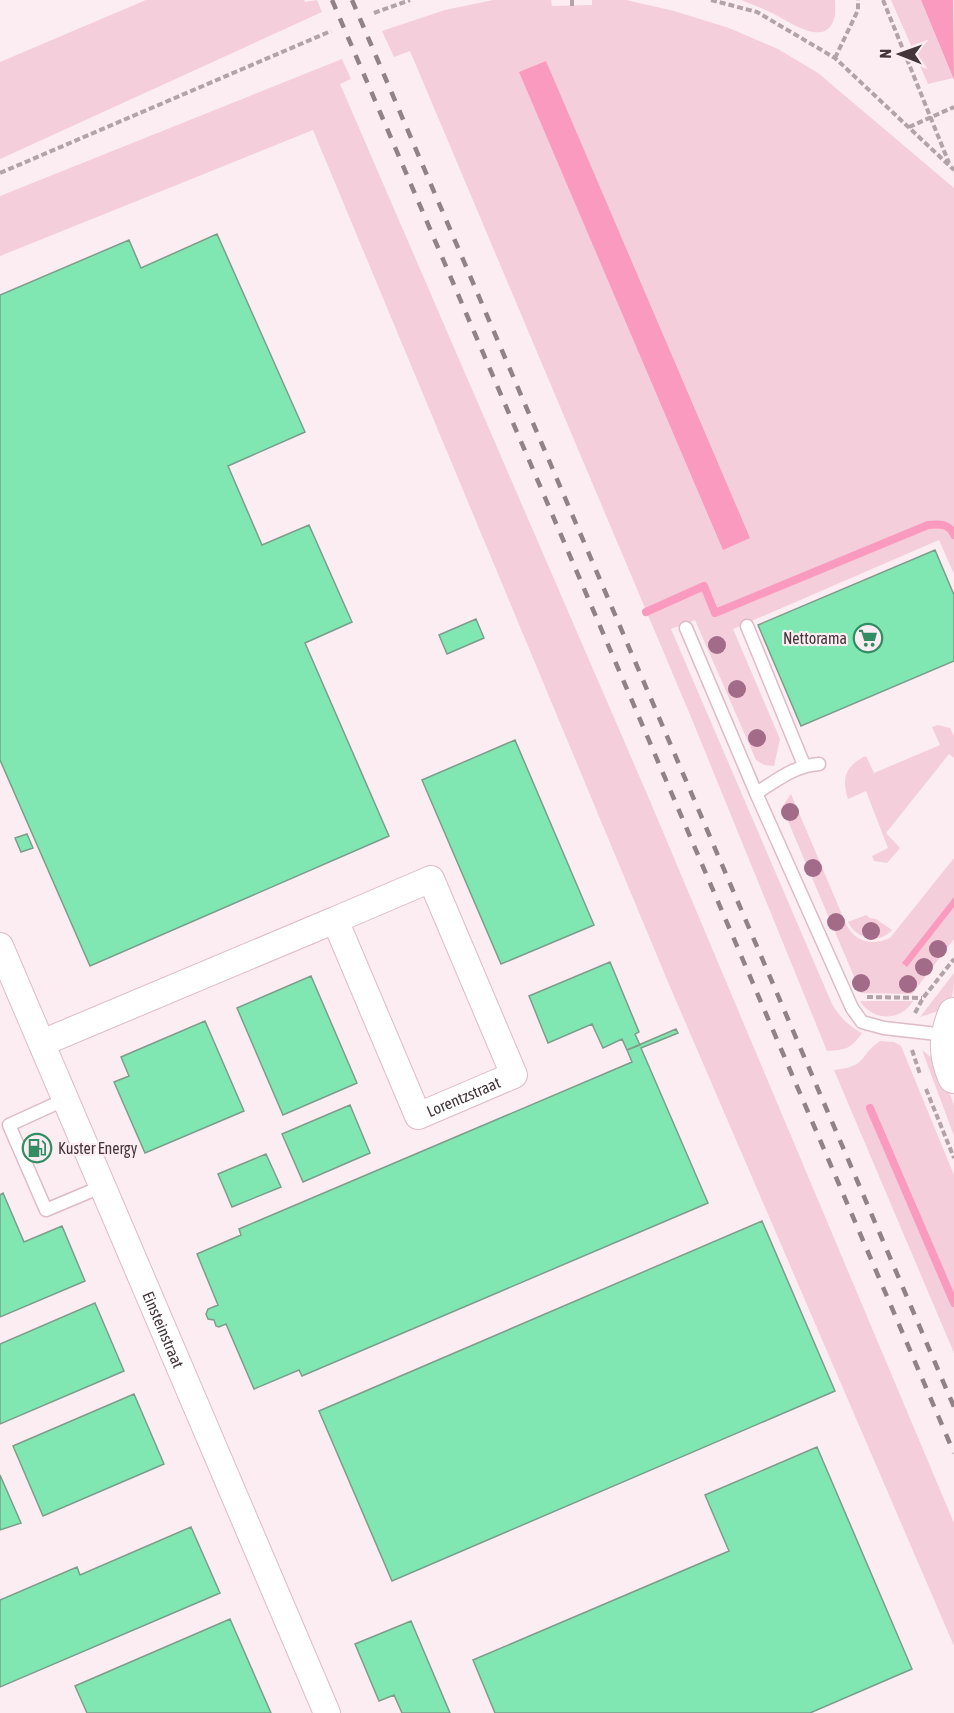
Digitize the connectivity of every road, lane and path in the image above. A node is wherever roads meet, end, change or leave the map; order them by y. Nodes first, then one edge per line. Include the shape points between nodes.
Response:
1 (410, 0) edge
2 (711, 0) edge
3 (858, 0) edge
4 (883, 0) edge
5 (374, 13) dead end
6 (330, 31) dead end
7 (836, 58) junction
8 (954, 107) edge
9 (931, 117) junction
10 (909, 127) junction
11 (952, 168) edge
12 (0, 173) edge
13 (747, 626) dead end
14 (686, 628) dead end
15 (819, 764) dead end
16 (804, 765) junction
17 (756, 793) junction
18 (335, 920) junction
19 (0, 946) edge
20 (847, 997) junction
21 (923, 998) dead end
22 (950, 1024) edge
23 (42, 1043) junction
24 (954, 1077) edge
25 (66, 1099) junction
26 (103, 1186) junction
27 (327, 1713) edge

1 - 5 path
2 - 7 path via 757,12
3 - 7 path via 858,10
4 - 9 path
6 - 12 path
7 - 10 path
8 - 9 path
9 - 10 path
9 - 11 path
10 - 11 path
13 - 16 lane
14 - 17 lane
15 - 16 lane
16 - 17 lane
17 - 20 lane
18 - 18 street, Lorentzstraat via 431,879 514,1075 418,1116
18 - 23 street, Lorentzstraat
19 - 23 street, Einsteinstraat
20 - 21 path
20 - 22 lane via 862,1022 884,1028
22 - 24 street via 947,1053
23 - 25 street, Einsteinstraat
25 - 26 street, Einsteinstraat
25 - 26 lane via 9,1125 46,1210
26 - 27 street, Einsteinstraat

